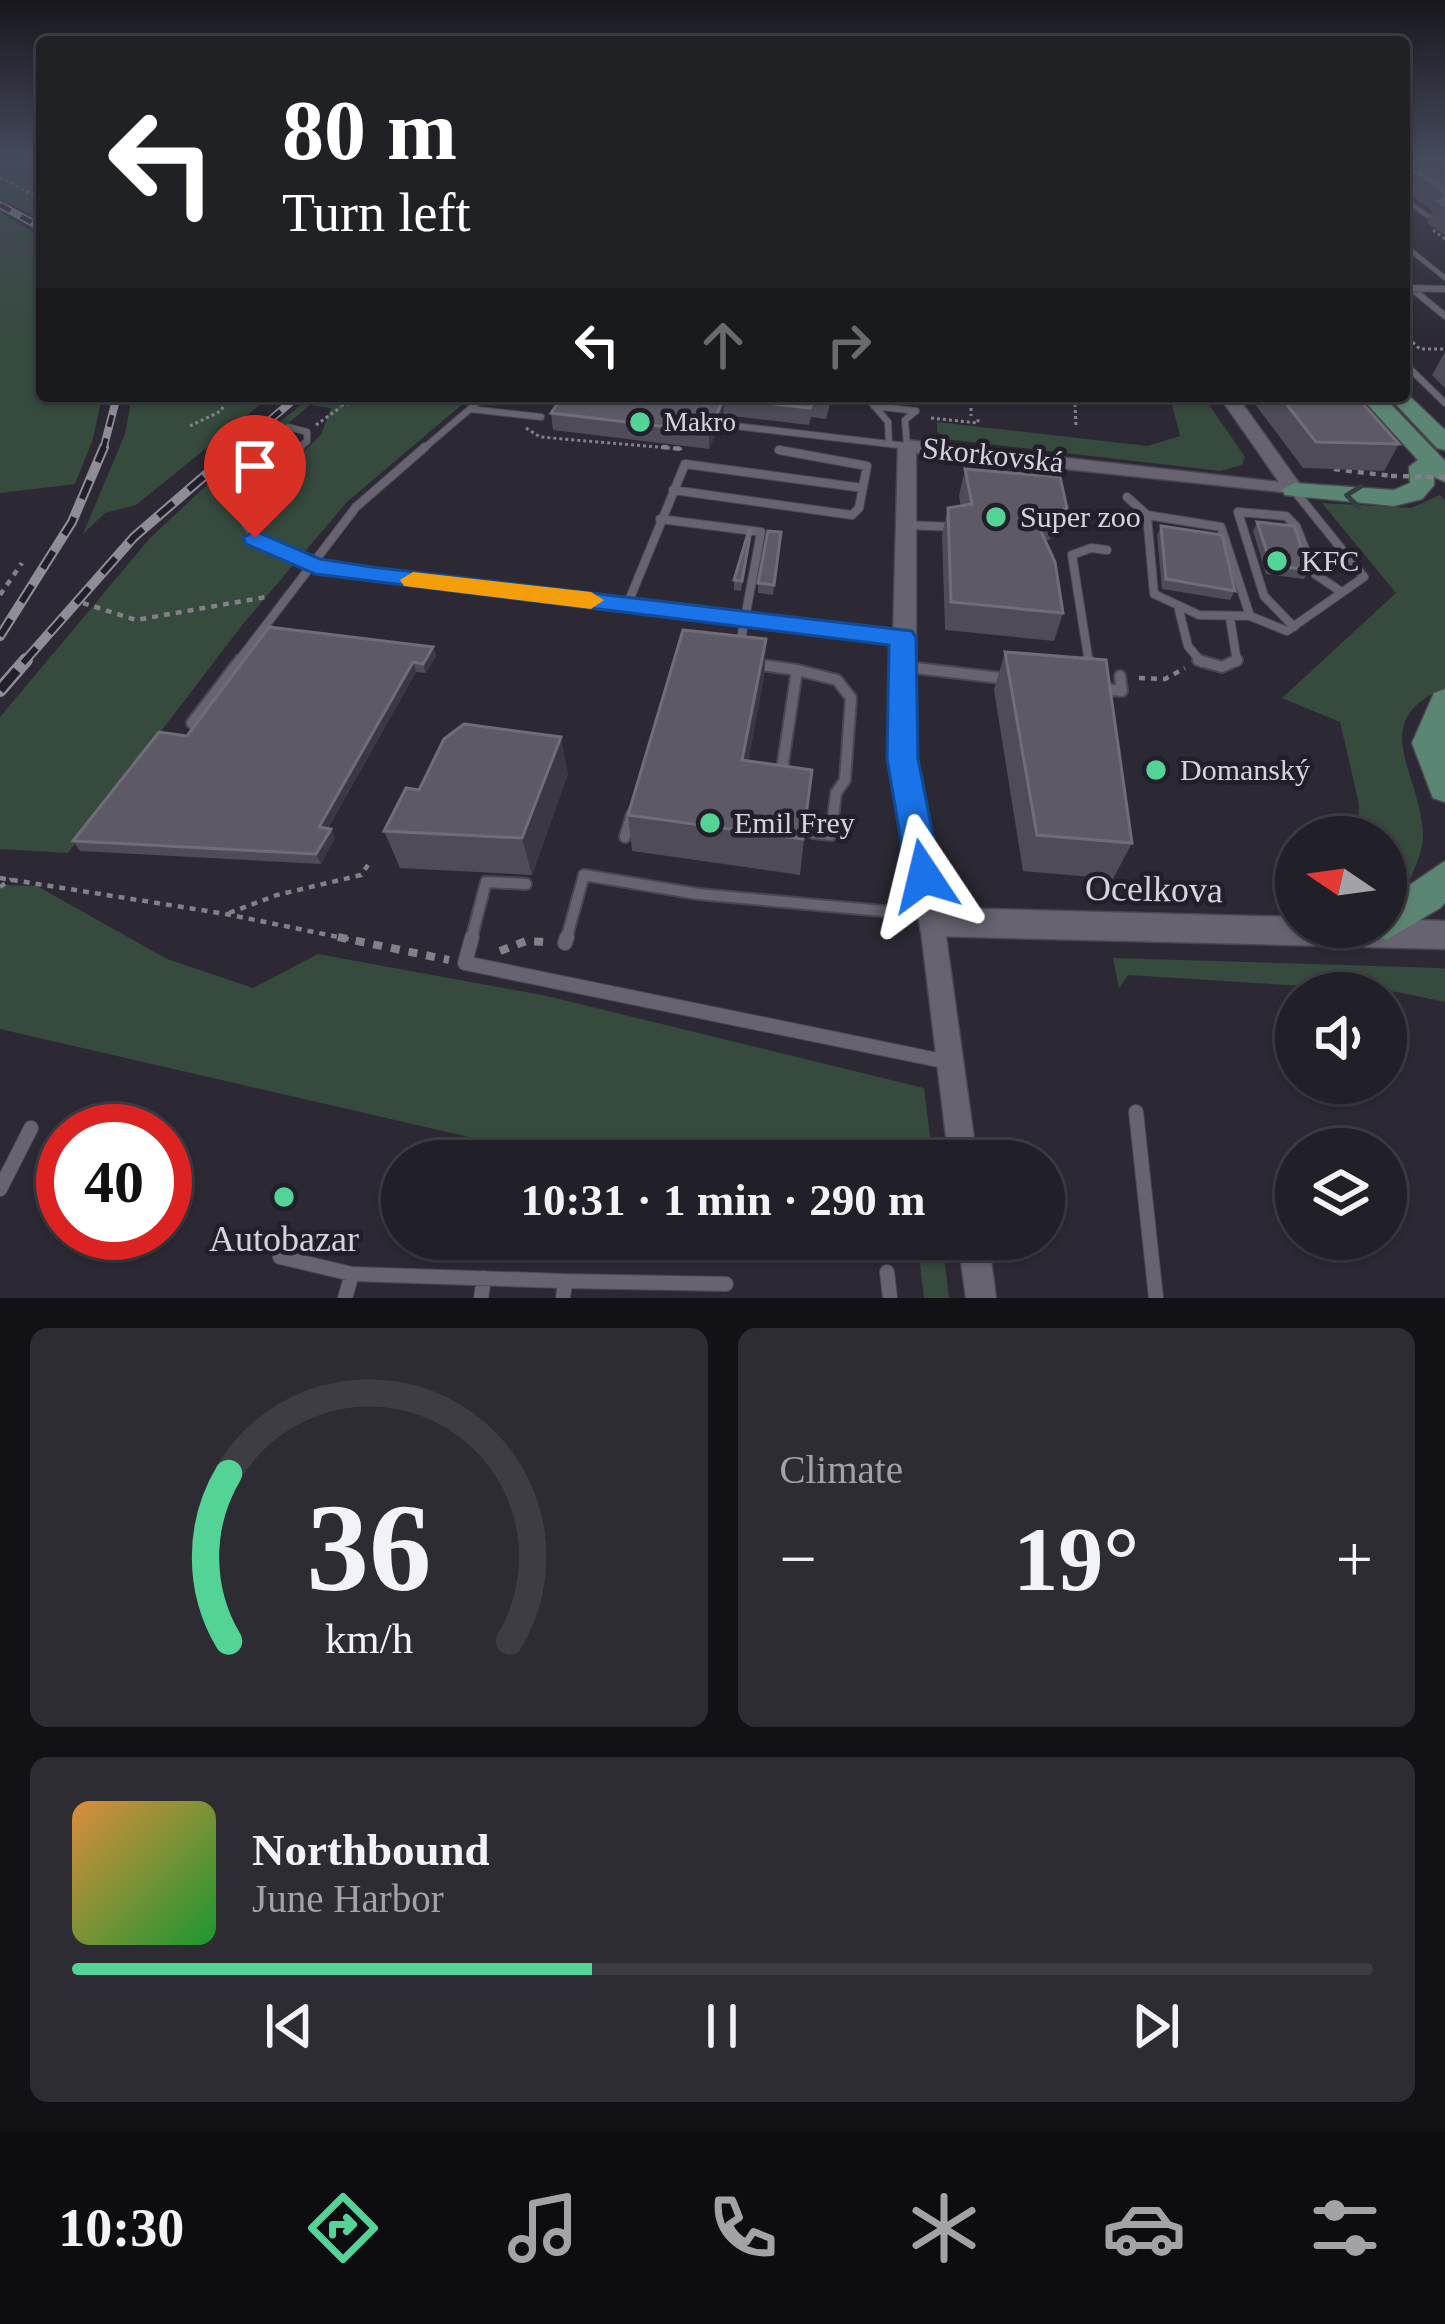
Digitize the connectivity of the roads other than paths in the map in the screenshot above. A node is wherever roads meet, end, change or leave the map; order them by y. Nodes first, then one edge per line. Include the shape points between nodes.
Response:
1 (1410, 250) edge
2 (1445, 278) edge
3 (1410, 286) edge
4 (1445, 289) edge
5 (1410, 290) edge
6 (1445, 316) edge
7 (1410, 369) edge
8 (478, 402) edge
9 (871, 402) edge
10 (1232, 402) edge
11 (1377, 402) edge
12 (1406, 402) edge
13 (1445, 404) edge
14 (874, 406) junction
15 (470, 409) junction
16 (541, 417) dead end
17 (735, 426) dead end
18 (288, 428) dead end
19 (1445, 443) edge
20 (898, 445) junction
21 (779, 450) dead end
22 (1428, 474) edge
23 (863, 488) junction
24 (674, 490) junction
25 (1294, 490) junction
26 (1445, 494) edge
27 (1127, 497) dead end
28 (1147, 515) junction
29 (660, 519) junction
30 (905, 525) junction
31 (958, 528) edge
32 (1107, 550) dead end
33 (315, 566) junction
34 (1340, 591) junction
35 (628, 603) junction
36 (1179, 610) junction
37 (1250, 616) junction
38 (747, 618) junction
39 (1230, 618) junction
40 (1294, 627) junction
41 (902, 652) junction
42 (797, 670) junction
43 (1089, 671) edge
44 (1124, 676) road end
45 (1013, 680) edge
46 (1078, 686) edge
47 (1441, 716) edge
48 (192, 723) edge
49 (1445, 788) edge
50 (779, 790) edge
51 (638, 792) edge
52 (813, 833) dead end
53 (625, 837) edge
54 (1445, 877) edge
55 (526, 884) dead end
56 (1407, 909) edge
57 (932, 918) junction
58 (1275, 925) edge
59 (1407, 930) edge
60 (1445, 935) edge
61 (565, 943) road end
62 (949, 1062) junction
63 (1136, 1112) dead end
64 (31, 1128) dead end
65 (960, 1140) edge
66 (0, 1190) edge
67 (280, 1258) dead end
68 (976, 1260) edge
69 (887, 1272) dead end
70 (352, 1274) junction
71 (484, 1278) junction
72 (726, 1284) dead end
73 (564, 1289) edge
74 (345, 1298) edge
75 (481, 1298) edge
76 (890, 1298) edge
77 (981, 1298) edge
78 (1156, 1298) edge

1 - 2 lane
3 - 4 lane, bridge
5 - 6 lane
7 - 13 lane
8 - 15 lane
9 - 14 lane
10 - 25 street
11 - 22 main road
12 - 19 main road
14 - 20 lane
14 - 20 lane via 916,411 906,416
15 - 16 lane
15 - 33 lane via 356,507
17 - 20 lane
18 - 33 lane via 307,432 307,441 251,492 244,523 255,538
20 - 25 street, Skorkovská
20 - 30 street, Skorkovská
21 - 23 lane via 860,461 867,466
22 -> 25 main road via 1405,497
22 - 26 main road
23 - 24 lane via 685,464
23 - 24 lane via 852,514
24 - 29 lane
25 - 34 lane via 1364,577
27 - 28 lane
28 - 36 lane via 1154,594
28 - 37 lane via 1221,527
29 - 35 lane
29 - 38 lane via 761,532
30 - 31 lane
30 - 41 street, Skorkovská
32 - 43 lane via 1072,555
33 - 35 lane
33 - 48 lane
34 - 40 lane
34 - 40 lane via 1315,574 1294,522 1238,512 1264,596
35 - 38 lane
36 - 39 lane
36 - 39 lane via 1197,662 1237,662
37 - 39 lane
37 - 40 lane
38 - 41 lane
38 - 42 lane via 736,662
41 - 45 lane
41 - 57 street, Skorkovská via 902,759
42 - 50 lane
42 - 52 lane via 837,680 851,698 831,835
44 - 46 lane via 1122,691
47 - 49 main road via 1430,749
51 - 53 lane
54 - 56 main road
55 - 62 lane via 486,882 465,963
57 - 58 street, Ocelkova
57 - 61 lane via 584,875
57 - 62 street, Skorkovská
59 - 60 street, Ocelkova
62 - 65 street, Skorkovská
63 - 78 lane
64 - 66 lane
67 - 70 lane
68 - 77 street
69 - 76 lane
70 - 71 lane
70 - 74 lane
71 - 73 lane
71 - 75 lane
72 - 73 lane

